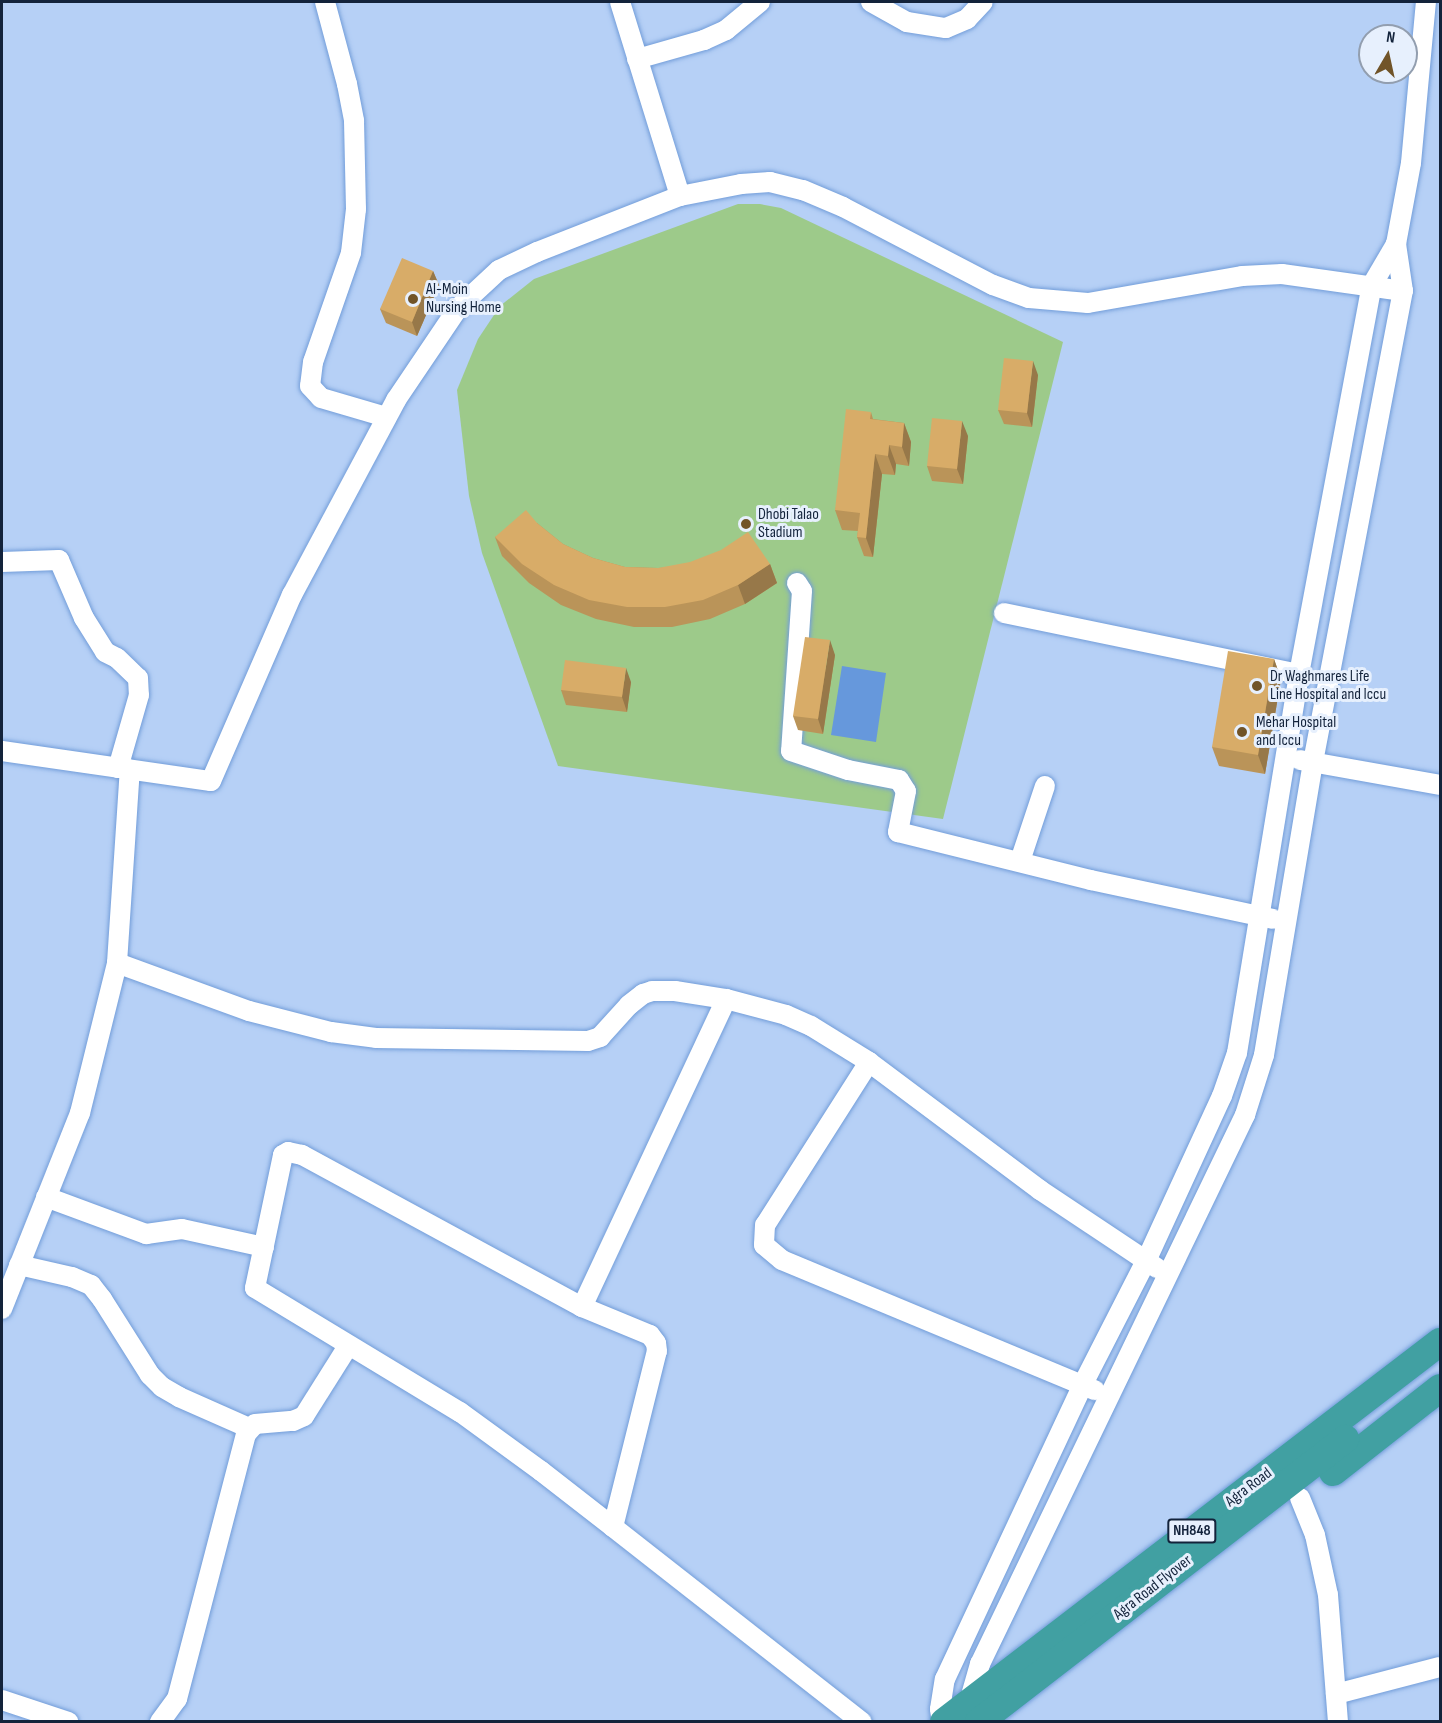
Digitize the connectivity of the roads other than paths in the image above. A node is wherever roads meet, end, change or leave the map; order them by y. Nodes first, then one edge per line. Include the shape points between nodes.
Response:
1 (325, 2) edge
2 (620, 2) edge
3 (760, 2) edge
4 (871, 2) edge
5 (982, 2) edge
6 (1426, 2) edge
7 (637, 59) junction
8 (680, 196) junction
9 (1396, 244) junction
10 (1372, 285) junction
11 (1403, 291) junction
12 (386, 417) junction
13 (2, 562) edge
14 (797, 583) dead end
15 (1004, 614) dead end
16 (1299, 674) junction
17 (2, 751) edge
18 (1286, 758) junction
19 (1313, 762) junction
20 (124, 769) junction
21 (1440, 785) edge
22 (1045, 786) dead end
23 (1020, 861) junction
24 (1261, 916) junction
25 (1287, 921) junction
26 (117, 963) junction
27 (726, 999) junction
28 (869, 1062) junction
29 (46, 1197) junction
30 (264, 1247) junction
31 (1146, 1261) junction
32 (19, 1265) junction
33 (1168, 1275) junction
34 (582, 1307) junction
35 (2, 1309) edge
36 (1440, 1342) edge
37 (348, 1346) junction
38 (1440, 1365) edge
39 (1083, 1384) junction
40 (1440, 1388) edge
41 (1108, 1398) junction
42 (249, 1428) junction
43 (1300, 1498) junction
44 (613, 1527) junction
45 (1440, 1667) edge
46 (1336, 1694) junction
47 (2, 1700) edge
48 (972, 1715) edge
49 (69, 1722) edge
50 (160, 1722) edge
51 (862, 1722) edge
52 (943, 1722) edge
53 (1004, 1722) edge
54 (1338, 1722) edge

1 - 12 street via 354,121 356,209 351,253 313,362 310,386 321,398
2 - 7 street
3 - 7 street via 726,30
4 - 5 street via 907,22 946,28 967,19
6 - 9 street via 1411,163
7 - 8 street
8 - 10 street via 741,183 770,183 802,190 843,207 993,285 1029,298 1088,303 1242,276 1282,274
8 - 12 street via 499,270 458,308
9 - 10 street
9 - 11 street
10 - 11 street
10 - 16 street
11 - 19 street
12 - 20 street via 292,595 211,781
13 - 20 street via 59,560 84,618 105,652 138,678 139,695
14 - 23 street via 802,591 791,751 848,770 899,780 906,791 898,832
15 - 16 street
16 - 18 street
17 - 20 street
18 - 19 street
18 - 24 street
19 - 21 street
19 - 25 street
20 - 26 street
22 - 23 street
23 - 24 street
24 - 25 street
24 - 31 street via 1237,1053 1222,1096
25 - 33 street via 1264,1054 1245,1115
26 - 27 street via 249,1011 331,1032 376,1038 588,1041 600,1037 629,1005 652,991
26 - 29 street via 80,1113
27 - 28 street via 811,1026
27 - 34 street
28 - 31 street via 1040,1190
28 - 39 street via 765,1225 764,1245 782,1260
29 - 30 street via 146,1234 182,1229
29 - 32 street
30 - 34 street via 281,1160 283,1155 295,1153
30 - 37 street via 255,1288
31 - 33 street
31 - 39 street
32 - 35 street
32 - 42 street via 72,1276 91,1285 162,1387
33 - 41 street
34 - 44 street via 650,1335 656,1343
36 - 48 highway, Agra Road / NH848
37 - 42 street via 304,1416
37 - 44 street via 460,1412
38 - 48 highway, Agra Road Flyover
39 - 41 street
39 - 52 street via 945,1679 940,1709
40 - 43 highway, NH848
41 - 48 street via 980,1664
42 - 50 street via 177,1700
43 - 46 street via 1315,1535 1328,1595
43 - 53 highway, NH848
44 - 51 street
45 - 46 street
46 - 54 street
47 - 49 street
48 - 52 highway, Agra Road / NH848

